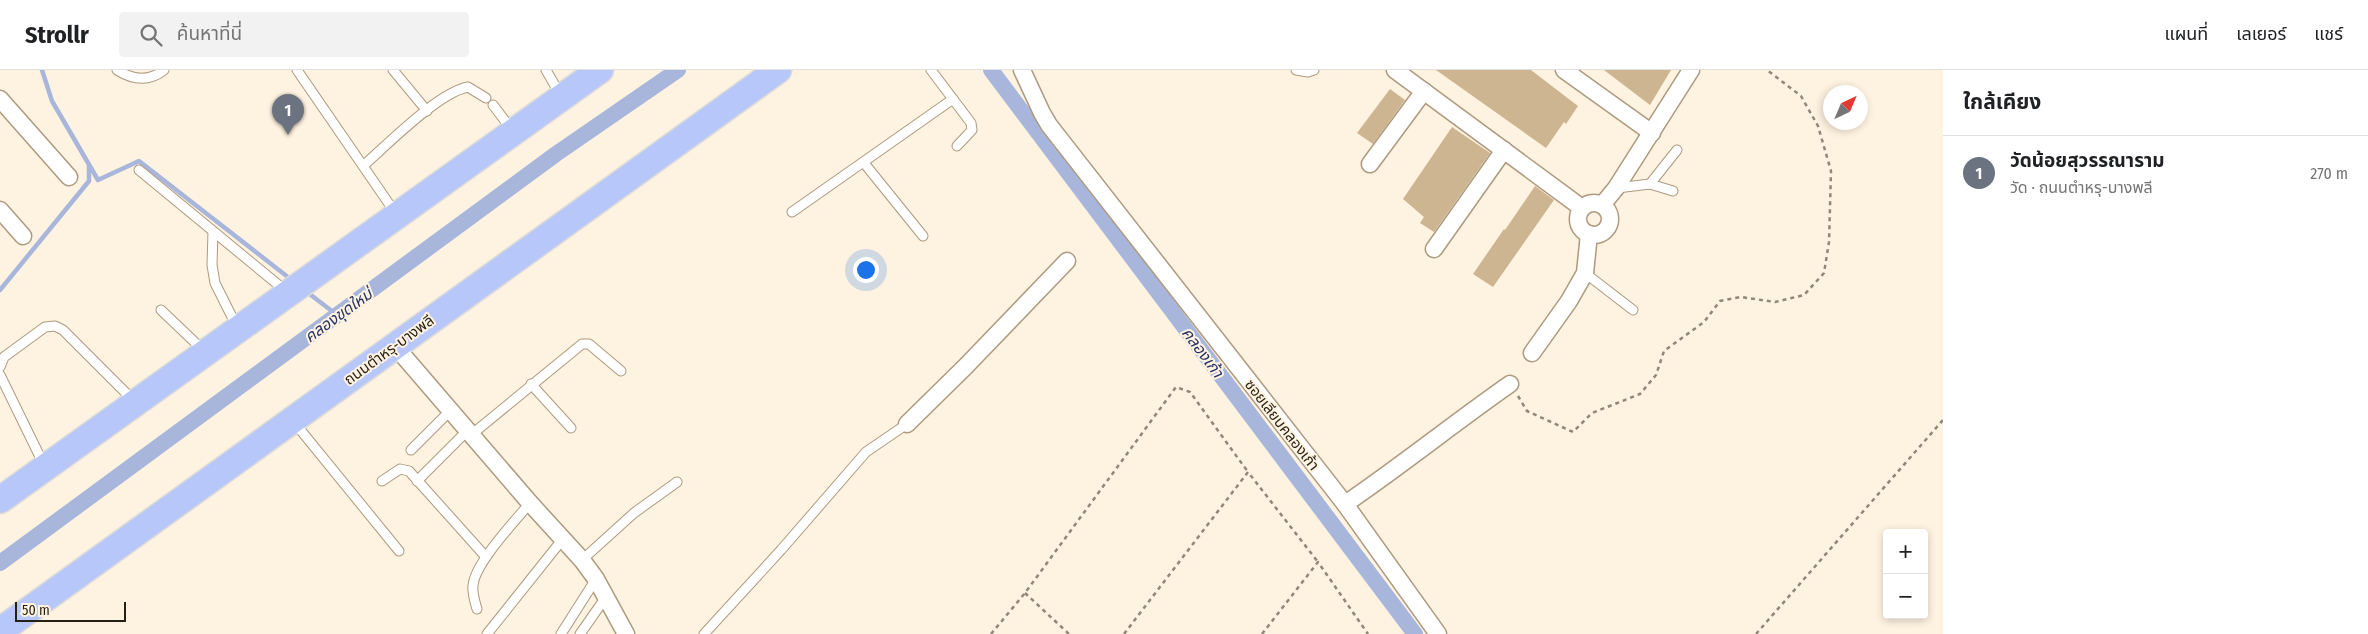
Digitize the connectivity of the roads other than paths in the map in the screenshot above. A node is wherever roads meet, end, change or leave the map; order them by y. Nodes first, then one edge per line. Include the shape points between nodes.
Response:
1 (117, 70) edge
2 (164, 70) edge
3 (297, 70) edge
4 (393, 70) edge
5 (546, 70) edge
6 (600, 70) edge
7 (778, 70) edge
8 (931, 70) edge
9 (1022, 70) edge
10 (1296, 70) edge
11 (1314, 70) edge
12 (1395, 70) edge
13 (1564, 70) edge
14 (1691, 70) edge
15 (1424, 91) junction
16 (562, 98) junction
17 (0, 99) edge
18 (953, 100) junction
19 (427, 111) junction
20 (514, 132) junction
21 (1652, 133) junction
22 (957, 146) dead end
23 (1504, 150) junction
24 (1677, 150) dead end
25 (864, 162) junction
26 (1370, 164) dead end
27 (364, 165) junction
28 (138, 170) dead end
29 (69, 177) dead end
30 (1650, 184) junction
31 (1616, 188) junction
32 (1673, 190) dead end
33 (1602, 205) junction
34 (1582, 208) junction
35 (0, 210) edge
36 (792, 212) dead end
37 (397, 216) junction
38 (213, 232) junction
39 (1589, 234) junction
40 (23, 236) dead end
41 (923, 236) dead end
42 (1434, 249) dead end
43 (1067, 261) dead end
44 (1585, 273) junction
45 (288, 293) junction
46 (160, 310) dead end
47 (1633, 310) dead end
48 (239, 329) junction
49 (395, 346) junction
50 (206, 352) junction
51 (1532, 353) dead end
52 (0, 367) edge
53 (621, 371) dead end
54 (0, 375) edge
55 (531, 384) junction
56 (1510, 384) road end
57 (136, 402) junction
58 (450, 411) junction
59 (293, 420) junction
60 (906, 424) joint
61 (570, 428) dead end
62 (469, 433) junction
63 (411, 450) dead end
64 (45, 468) junction
65 (382, 481) dead end
66 (417, 481) junction
67 (677, 482) dead end
68 (0, 500) edge
69 (530, 504) junction
70 (1345, 504) junction
71 (562, 540) junction
72 (399, 552) dead end
73 (486, 557) junction
74 (582, 560) junction
75 (596, 579) junction
76 (606, 597) junction
77 (477, 608) dead end
78 (0, 631) edge
79 (487, 634) edge
80 (561, 634) edge
81 (580, 634) edge
82 (626, 634) edge
83 (704, 634) edge
84 (1438, 634) edge

1 - 2 lane via 141,79 156,76
3 - 27 lane
4 - 19 lane
5 - 16 lane
6 - 16 main road
7 - 49 main road, ถนนตำหรุ-บางพลี
8 - 18 lane
9 - 70 street, ซอยเลียบคลองเก้า via 1049,125
10 - 11 lane
12 - 15 street
13 - 21 street
14 - 21 street
15 - 23 street
15 - 26 street
16 - 20 main road
17 - 29 street
18 - 22 lane via 971,123 972,130
18 - 25 lane
19 - 20 lane via 460,88 468,87 490,102
19 - 27 lane
20 - 37 main road
21 - 31 street
23 - 34 street
23 - 42 street
24 - 30 lane
25 - 36 lane
25 - 41 lane
27 - 37 lane
28 - 38 lane
30 - 31 lane
30 - 32 lane
31 - 33 street
33 - 34 street via 1595,203
33 - 39 street via 1610,216 1610,222 1602,233
34 - 39 street via 1578,223
35 - 40 street
37 - 45 main road
38 - 45 lane
38 - 48 lane via 215,283
39 - 44 street
43 - 60 street
44 - 47 lane
44 - 51 street
45 - 48 main road
46 - 50 lane
48 - 50 main road
49 - 58 street
49 - 59 main road, ถนนตำหรุ-บางพลี
50 - 57 main road
52 - 57 lane via 4,357 45,327 55,326 63,330
53 - 55 lane via 589,344 582,344
54 - 64 lane
55 - 61 lane
55 - 62 lane
56 - 70 street
57 - 64 main road
58 - 62 street
58 - 63 lane
59 - 72 lane
59 - 78 main road, ถนนตำหรุ-บางพลี
60 - 83 lane via 866,452
62 - 66 lane
62 - 69 street
64 - 68 main road
65 - 66 lane via 404,469
66 - 73 lane
67 - 74 lane via 634,513
69 - 71 street
69 - 73 lane
70 - 84 street, ซอยเลียบคลองเก้า
71 - 74 street
71 - 79 lane
73 - 77 lane via 472,586
74 - 75 street
75 - 76 street
75 - 80 lane
76 - 81 lane
76 - 82 street

